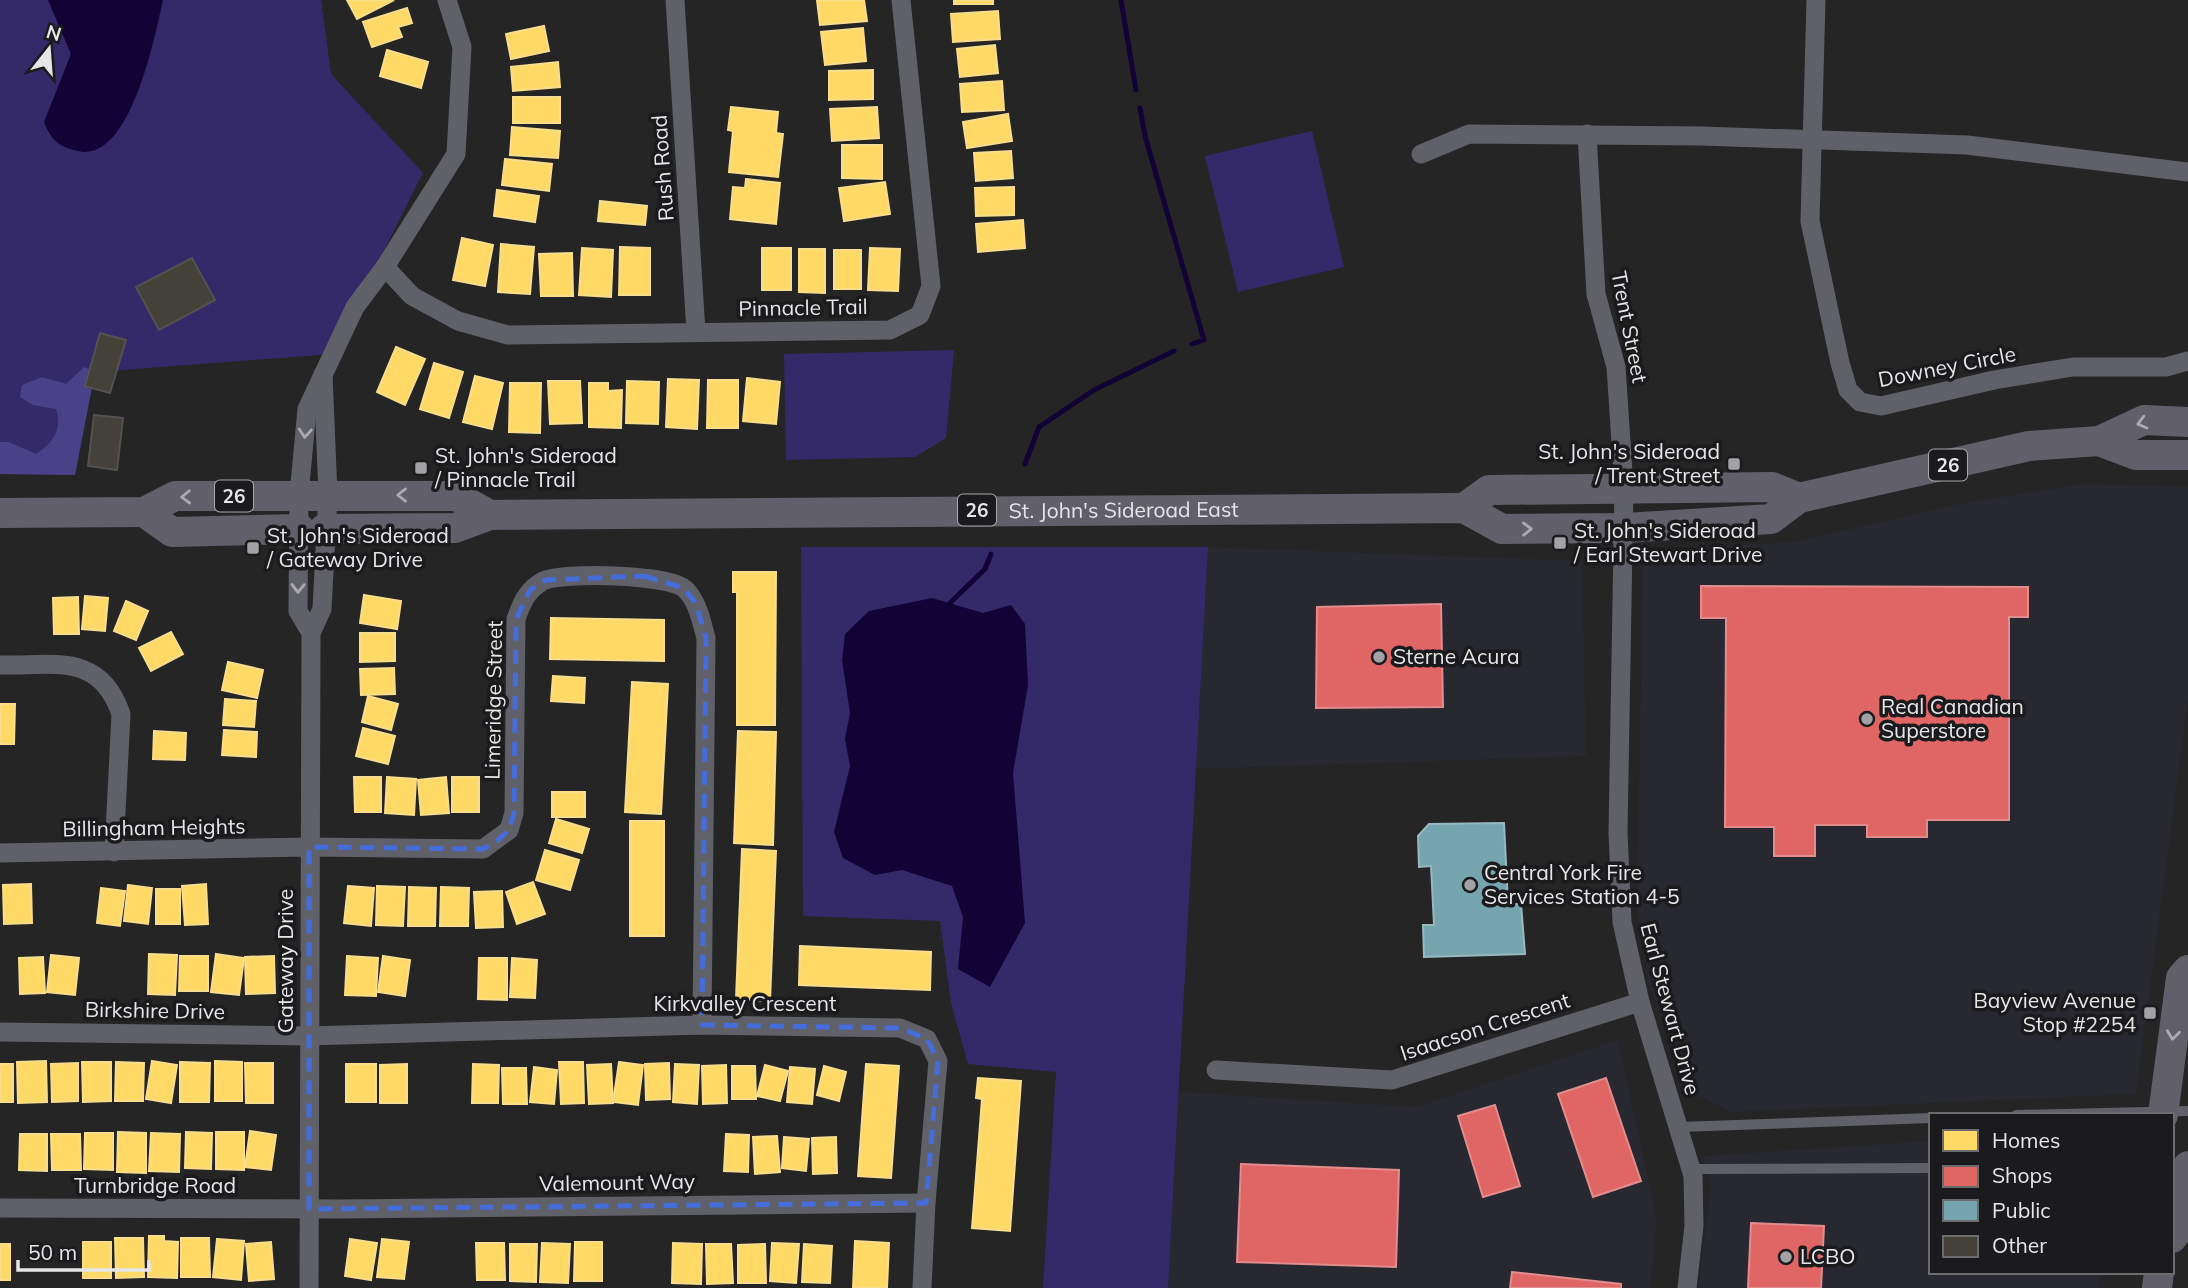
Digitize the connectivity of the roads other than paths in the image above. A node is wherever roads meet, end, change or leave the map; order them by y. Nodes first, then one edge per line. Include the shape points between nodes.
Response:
1 (447, 0) edge
2 (675, 0) edge
3 (901, 0) edge
4 (1816, 0) edge
5 (1587, 135) junction
6 (1812, 139) junction
7 (1421, 155) dead end
8 (2188, 172) edge
9 (385, 267) junction
10 (696, 332) junction
11 (2188, 362) edge
12 (323, 374) junction
13 (2188, 422) edge
14 (2099, 441) junction
15 (2188, 455) edge
16 (1624, 487) junction
17 (313, 495) junction
18 (1799, 498) junction
19 (1464, 508) junction
20 (144, 512) junction
21 (0, 513) edge
22 (490, 515) junction
23 (1625, 528) junction
24 (312, 529) junction
25 (0, 665) edge
26 (309, 847) junction
27 (114, 852) junction
28 (0, 853) edge
29 (2188, 970) edge
30 (1640, 1002) junction
31 (702, 1025) junction
32 (0, 1032) edge
33 (308, 1036) junction
34 (1216, 1070) dead end
35 (2171, 1112) edge
36 (2119, 1113) edge
37 (1929, 1118) edge
38 (1679, 1127) junction
39 (2188, 1166) edge
40 (1929, 1168) edge
41 (1691, 1169) junction
42 (926, 1203) junction
43 (0, 1208) edge
44 (309, 1209) junction
45 (2174, 1235) edge
46 (309, 1288) edge
47 (922, 1288) edge
48 (1687, 1288) edge

1 - 9 street via 462,47 456,154
2 - 10 street, Rush Road
3 - 10 street, Pinnacle Trail via 931,286 920,315 890,330
4 - 6 street, Downey Circle
5 - 6 street
5 - 7 street via 1469,134
5 - 16 street, Trent Street via 1596,294 1616,367
6 - 8 street via 1966,145
6 - 11 street, Downey Circle via 1810,221 1845,381 1860,402 1881,406 2073,367 2166,367
9 - 10 street, Pinnacle Trail via 412,296 458,321 508,335
9 - 12 street via 355,307
12 - 17 street
12 -> 17 street via 307,410
13 -> 14 main road, St. John's Sideroad East / 26 via 2144,419
14 - 15 main road, St. John's Sideroad East / 26 via 2136,455
14 - 18 main road, St. John's Sideroad East / 26 via 2029,446
16 - 18 main road via 1772,487
16 - 19 main road via 1489,490
16 - 23 street, Earl Stewart Drive
17 -> 20 main road, St. John's Sideroad East / 26 via 175,496
22 -> 17 main road, St. John's Sideroad East / 26 via 456,496
17 - 24 street
17 - 24 street, Gateway Drive
18 - 23 main road, St. John's Sideroad East / 26 via 1771,519
19 - 22 main road, St. John's Sideroad East / 26
19 -> 23 main road, St. John's Sideroad East / 26 via 1502,529
20 - 21 main road, St. John's Sideroad East / 26
20 - 24 main road, St. John's Sideroad East / 26 via 172,532
22 - 24 main road, St. John's Sideroad East / 26 via 455,528
23 - 30 street, Earl Stewart Drive via 1618,832 1622,922
24 - 26 street, Gateway Drive via 298,611 311,633
25 - 27 street via 75,666 97,673 114,694 121,714
26 - 27 street, Billingham Heights
26 - 31 street, Limeridge Street via 484,849 497,841 509,830 514,813 516,619 526,596 546,579 644,576 669,580 684,588 696,604 706,638
26 - 33 street, Gateway Drive
27 - 28 street, Billingham Heights
29 -> 35 main road via 2181,978
30 - 34 street, Isaacson Crescent via 1392,1080
30 - 38 street, Earl Stewart Drive
31 - 33 street, Kirkvalley Crescent
31 - 42 street, Kirkvalley Crescent via 900,1028 927,1040 938,1061
32 - 33 street, Birkshire Drive
33 - 44 street, Gateway Drive
35 - 36 lane
37 - 38 lane
38 - 41 street, Earl Stewart Drive
39 - 45 main road
40 - 41 lane
41 - 48 street, Earl Stewart Drive via 1694,1226
42 - 44 street, Valemount Way
42 - 47 street, Kirkvalley Crescent
43 - 44 street, Turnbridge Road
44 - 46 street, Gateway Drive

